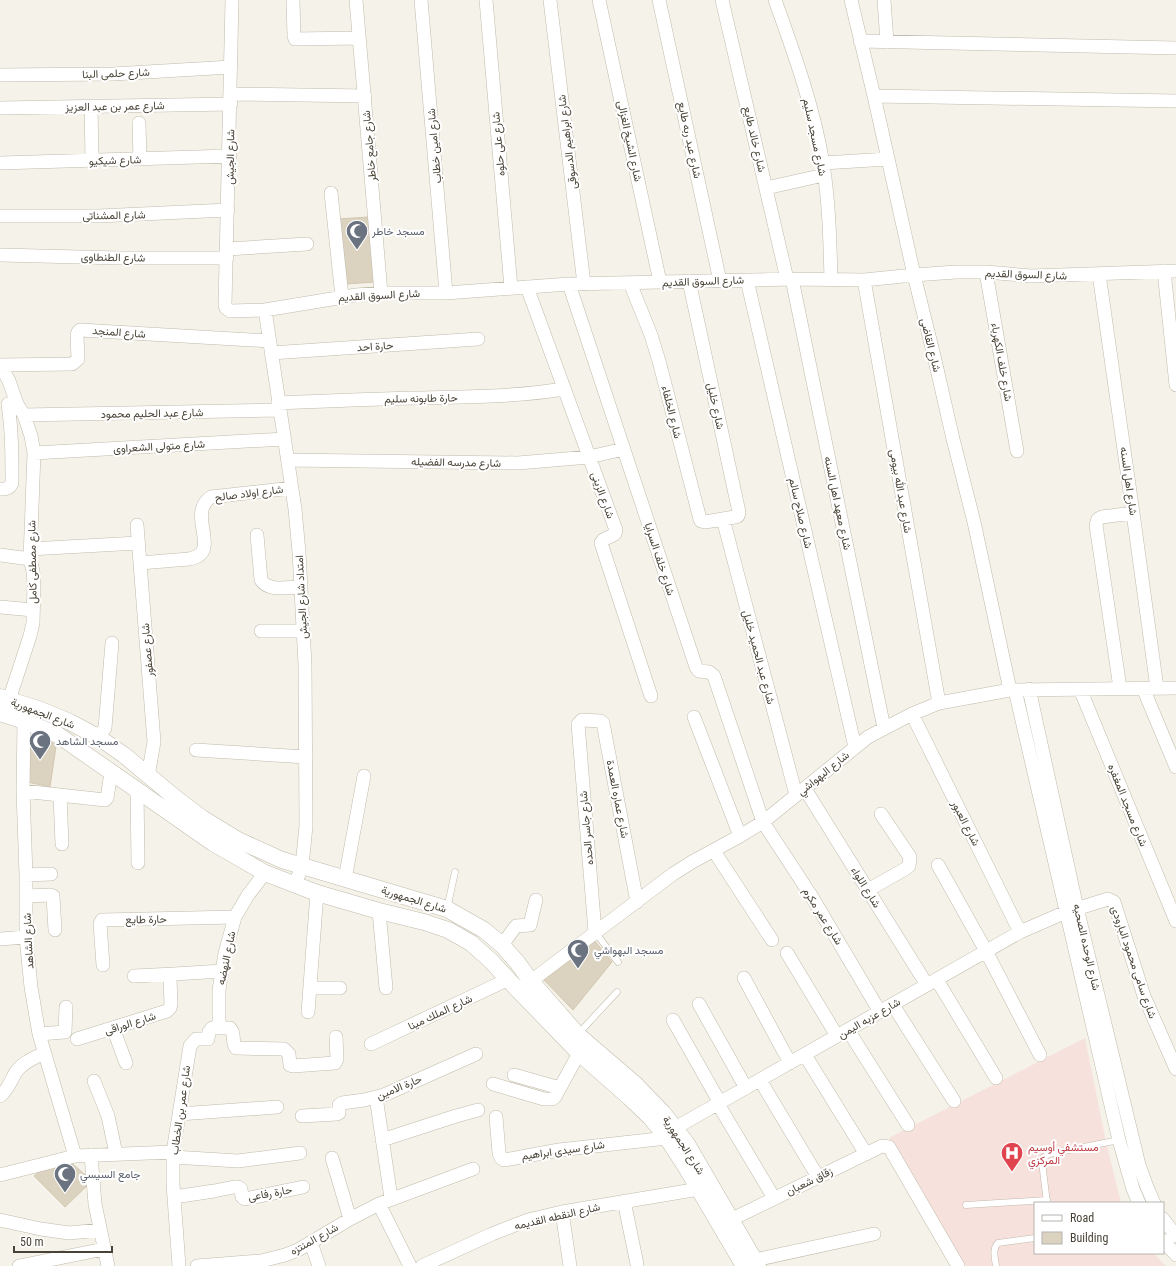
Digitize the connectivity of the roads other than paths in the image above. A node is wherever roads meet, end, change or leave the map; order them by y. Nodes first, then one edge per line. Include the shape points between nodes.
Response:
1 (232, 0) edge
2 (293, 0) edge
3 (356, 0) edge
4 (421, 0) edge
5 (486, 0) edge
6 (550, 0) edge
7 (599, 0) edge
8 (659, 0) edge
9 (722, 0) edge
10 (775, 0) edge
11 (851, 0) edge
12 (884, 0) edge
13 (359, 38) junction
14 (860, 41) junction
15 (887, 42) junction
16 (1176, 48) edge
17 (231, 68) junction
18 (0, 75) edge
19 (365, 96) junction
20 (874, 96) junction
21 (231, 99) junction
22 (1176, 101) edge
23 (91, 106) junction
24 (0, 108) edge
25 (139, 123) dead end
26 (230, 156) junction
27 (140, 159) junction
28 (888, 159) junction
29 (92, 160) junction
30 (0, 163) edge
31 (823, 169) junction
32 (766, 188) junction
33 (331, 193) dead end
34 (228, 210) junction
35 (0, 216) edge
36 (307, 244) dead end
37 (227, 254) junction
38 (0, 255) edge
39 (1170, 271) edge
40 (986, 272) junction
41 (1099, 274) junction
42 (914, 275) junction
43 (790, 279) junction
44 (831, 279) junction
45 (720, 280) junction
46 (747, 280) junction
47 (864, 280) junction
48 (689, 281) junction
49 (660, 282) junction
50 (630, 283) junction
51 (569, 284) junction
52 (584, 284) junction
53 (527, 287) junction
54 (511, 288) junction
55 (381, 293) junction
56 (446, 293) junction
57 (342, 297) junction
58 (265, 310) junction
59 (230, 311) joint
60 (478, 339) dead end
61 (270, 347) junction
62 (0, 365) edge
63 (1176, 384) edge
64 (564, 389) junction
65 (12, 407) edge
66 (279, 407) junction
67 (284, 439) junction
68 (624, 449) junction
69 (1018, 451) dead end
70 (34, 453) junction
71 (589, 457) junction
72 (288, 460) junction
73 (292, 488) junction
74 (0, 489) edge
75 (1133, 513) junction
76 (723, 519) junction
77 (137, 525) dead end
78 (257, 535) dead end
79 (138, 543) junction
80 (30, 554) junction
81 (0, 555) edge
82 (140, 563) junction
83 (301, 587) junction
84 (0, 607) edge
85 (32, 610) junction
86 (261, 631) dead end
87 (303, 631) junction
88 (112, 643) dead end
89 (1120, 688) junction
90 (1143, 688) junction
91 (1157, 688) junction
92 (1176, 688) edge
93 (1029, 689) junction
94 (1080, 689) junction
95 (1012, 690) junction
96 (651, 696) dead end
97 (5, 698) edge
98 (939, 703) junction
99 (1, 714) edge
100 (912, 714) junction
101 (694, 717) dead end
102 (24, 721) junction
103 (578, 724) joint
104 (884, 728) junction
105 (98, 737) junction
106 (855, 747) junction
107 (196, 750) dead end
108 (306, 756) junction
109 (1176, 767) edge
110 (111, 773) junction
111 (148, 776) junction
112 (364, 776) dead end
113 (23, 791) junction
114 (137, 791) junction
115 (800, 792) junction
116 (60, 795) junction
117 (881, 814) dead end
118 (763, 822) junction
119 (740, 836) junction
120 (62, 844) dead end
121 (714, 851) junction
122 (138, 863) dead end
123 (938, 865) dead end
124 (302, 866) junction
125 (456, 872) dead end
126 (265, 873) junction
127 (51, 874) dead end
128 (26, 875) junction
129 (345, 879) junction
130 (295, 885) junction
131 (868, 890) junction
132 (317, 893) junction
133 (26, 896) junction
134 (536, 900) dead end
135 (637, 902) junction
136 (446, 909) junction
137 (1072, 910) junction
138 (379, 911) junction
139 (235, 917) junction
140 (1176, 921) edge
141 (55, 930) dead end
142 (595, 932) junction
143 (1020, 932) junction
144 (26, 937) junction
145 (0, 939) edge
146 (772, 940) dead end
147 (502, 945) junction
148 (986, 951) junction
149 (787, 953) dead end
150 (618, 962) dead end
151 (103, 965) dead end
152 (222, 971) junction
153 (174, 974) junction
154 (134, 976) dead end
155 (744, 978) dead end
156 (519, 983) junction
157 (932, 983) junction
158 (310, 988) junction
159 (340, 988) dead end
160 (386, 988) dead end
161 (617, 992) dead end
162 (699, 1004) dead end
163 (893, 1005) junction
164 (66, 1006) dead end
165 (308, 1012) dead end
166 (880, 1012) junction
167 (673, 1020) dead end
168 (113, 1028) junction
169 (219, 1028) junction
170 (842, 1033) junction
171 (39, 1034) junction
172 (578, 1035) junction
173 (336, 1037) dead end
174 (77, 1039) dead end
175 (371, 1044) dead end
176 (44, 1053) junction
177 (579, 1053) junction
178 (476, 1054) dead end
179 (805, 1055) junction
180 (1040, 1055) dead end
181 (126, 1063) dead end
182 (790, 1063) junction
183 (1176, 1069) edge
184 (514, 1075) dead end
185 (996, 1078) dead end
186 (760, 1080) junction
187 (94, 1081) dead end
188 (493, 1084) dead end
189 (560, 1088) junction
190 (746, 1088) junction
191 (0, 1096) edge
192 (376, 1097) junction
193 (954, 1101) dead end
194 (719, 1104) junction
195 (277, 1107) dead end
196 (478, 1110) dead end
197 (179, 1114) junction
198 (302, 1116) dead end
199 (496, 1117) dead end
200 (908, 1126) dead end
201 (671, 1133) junction
202 (382, 1140) junction
203 (1119, 1140) junction
204 (300, 1153) dead end
205 (116, 1154) junction
206 (173, 1154) junction
207 (866, 1154) junction
208 (91, 1155) junction
209 (75, 1156) junction
210 (332, 1158) dead end
211 (473, 1169) dead end
212 (0, 1176) edge
213 (818, 1177) junction
214 (303, 1187) dead end
215 (699, 1189) junction
216 (174, 1197) junction
217 (774, 1198) junction
218 (385, 1201) junction
219 (624, 1201) junction
220 (1034, 1202) edge
221 (1047, 1202) edge
222 (1139, 1202) edge
223 (1154, 1202) edge
224 (966, 1205) dead end
225 (562, 1212) junction
226 (350, 1219) junction
227 (0, 1220) edge
228 (730, 1220) junction
229 (1164, 1220) edge
230 (100, 1230) junction
231 (874, 1234) dead end
232 (1176, 1236) edge
233 (1034, 1238) edge
234 (1164, 1241) edge
235 (311, 1243) junction
236 (104, 1248) junction
237 (1176, 1255) edge
238 (272, 1263) edge
239 (436, 1263) edge
240 (637, 1264) dead end
241 (752, 1264) edge
242 (18, 1266) edge
243 (108, 1266) edge
244 (179, 1266) edge
245 (197, 1266) edge
246 (319, 1266) edge
247 (410, 1266) edge
248 (422, 1266) edge
249 (570, 1266) edge
250 (958, 1266) edge
251 (996, 1266) edge

1 - 17 street, شارع الجيش
2 - 13 street via 295,39
3 - 13 street, شارع جامع خاطر
4 - 56 street, شارع امين خطاب
5 - 54 street, شارع على حلوه
6 - 52 street, شارع ابراهيم الدسوقى
7 - 49 street, شارع الشيخ الغزالى
8 - 45 street, شارع عبد ربه طايع
9 - 32 street, شارع خالد طايع
10 - 31 street, شارع مسجد سليم via 797,61
11 - 14 street, شارع القاضى
12 - 15 street
13 - 19 street, شارع جامع خاطر
14 - 15 street
14 - 20 street, شارع القاضى
15 - 16 street
17 - 18 street, شارع حلمى البنا via 114,74
17 - 21 street, شارع الجيش
19 - 21 street, شارع عمر بن عبد العزيز
19 - 55 street, شارع جامع خاطر
20 - 22 street
20 - 28 street, شارع القاضى
21 - 23 street, شارع عمر بن عبد العزيز
21 - 26 street, شارع الجيش
23 - 24 street, شارع عمر بن عبد العزيز
23 - 29 street
25 - 27 street
26 - 27 street, شارع شيكيو
26 - 34 street, شارع الجيش
27 - 29 street, شارع شيكيو
28 - 31 street
28 - 42 street, شارع القاضى
29 - 30 street, شارع شيكيو
31 - 32 street
31 - 44 street, شارع مسجد سليم via 830,230
32 - 43 street, شارع خالد طايع
33 - 57 street
34 - 35 street, شارع المشناتى via 98,216
34 - 37 street, شارع الجيش
36 - 37 street, شارع الطنطاوى
37 - 38 street, شارع الطنطاوى
37 - 59 street, شارع الجيش via 225,305
39 - 41 street, شارع السوق القديم
39 - 63 street
40 - 41 street, شارع السوق القديم via 1031,276
40 - 42 street, شارع السوق القديم
40 - 69 street, شارع خلف الكهرباء
41 - 75 street, شارع اهل السنه
42 - 47 street, شارع السوق القديم
42 - 95 street, شارع القاضى
43 - 44 street, شارع السوق القديم
43 - 46 street, شارع السوق القديم
43 - 104 street, شارع معهد اهل السنه
44 - 47 street, شارع السوق القديم
45 - 46 street, شارع السوق القديم
45 - 48 street, شارع السوق القديم
46 - 106 street, شارع صلاح سالم
47 - 98 street, شارع عبد الله بيومى
48 - 49 street, شارع السوق القديم
48 - 76 street, شارع خليل via 739,512 736,517
49 - 50 street, شارع السوق القديم
50 - 52 street, شارع السوق القديم
50 - 76 street, شارع الخلفاء via 659,361 701,522
51 - 52 street, شارع السوق القديم
51 - 53 street, شارع السوق القديم
51 - 68 street, شارع خلف السرايا
53 - 54 street, شارع السوق القديم
53 - 64 street, شارع الزينى
54 - 56 street, شارع السوق القديم
55 - 56 street, شارع السوق القديم
55 - 57 street, شارع السوق القديم
57 - 58 street, شارع السوق القديم
58 - 59 street, شارع السوق القديم
58 - 61 street, امتداد شارع الجيش
60 - 61 street, حارة احد
61 - 62 street, شارع المنجد via 80,330 77,335 78,359 72,364
61 - 66 street, امتداد شارع الجيش
62 - 65 street, شارع مصطفى كامل via 9,381
64 - 66 street, حارة طابونه سليم via 487,398 383,399
64 - 71 street, شارع الزينى
65 - 66 street, شارع عبد الحليم محمود
65 - 70 street, شارع مصطفى كامل via 31,436
65 - 74 street via 12,483 7,489
66 - 67 street, امتداد شارع الجيش
67 - 70 street, شارع متولى الشعراوى
67 - 72 street, امتداد شارع الجيش
68 - 71 street, شارع مدرسه الفضيله
68 - 118 street, شارع خلف السرايا via 696,667 699,671 709,672 714,676
70 - 80 street, شارع مصطفى كامل
71 - 72 street, شارع مدرسه الفضيله via 518,463
71 - 96 street, شارع الزينى via 616,530 615,534 601,543
72 - 73 street, امتداد شارع الجيش
73 - 82 street, شارع اولاد صالح via 211,497 205,501 201,512 205,547 202,554 189,560
73 - 83 street, امتداد شارع الجيش
75 - 89 street via 1102,517 1096,525
75 - 91 street, شارع اهل السنه
76 - 115 street, شارع عبد الحميد خليل
77 - 79 street, شارع عصفور
78 - 83 street via 261,580 264,585 270,588
79 - 80 street
79 - 82 street, شارع عصفور
80 - 81 street
80 - 85 street, شارع مصطفى كامل via 33,578
82 - 111 street, شارع عصفور via 154,742
83 - 87 street, امتداد شارع الجيش
84 - 85 street
85 - 97 street, شارع مصطفى كامل via 30,636
86 - 87 street
87 - 108 street, امتداد شارع الجيش
88 - 105 street via 105,728
89 - 90 street, شارع البهواشي
89 - 94 street, شارع البهواشي
90 - 91 street, شارع البهواشي
90 - 109 street
91 - 92 street, شارع البهواشي
93 - 94 street, شارع البهواشي
93 - 95 street, شارع البهواشي
93 - 137 street, شارع الوحده الصحيه
94 - 140 street, شارع مسجد المغفره
95 - 98 street, شارع البهواشي
95 - 137 street, شارع الوحده الصحيه
97 - 99 street, شارع مصطفى كامل
97 - 105 street, شارع الجمهورية via 70,722
98 - 100 street, شارع البهواشي
99 - 102 street, شارع الجمهورية
100 - 104 street, شارع البهواشي
100 - 143 street, شارع العبور
101 - 119 street
102 - 110 street, شارع الجمهورية via 58,735
102 - 113 street, شارع الشاهد
103 - 135 street, شارع عماره العمدة via 582,720 603,723
103 - 142 street, شارع جاسر الحده
104 - 106 street, شارع البهواشي
105 - 111 street, شارع الجمهورية
106 - 115 street, شارع البهواشي
107 - 108 street
108 - 124 street, امتداد شارع الجيش via 306,826
110 - 114 street, شارع الجمهورية
110 - 116 street via 105,800
111 - 124 street, شارع الجمهورية via 202,818 238,840
112 - 129 street
113 - 116 street
113 - 128 street, شارع الشاهد
114 - 122 street
114 - 126 street, شارع الجمهورية via 213,843
115 - 118 street, شارع البهواشي
115 - 131 street, شارع اللواء
116 - 120 street
117 - 131 street via 910,858 910,862 905,869
118 - 119 street, شارع البهواشي
118 - 166 street, شارع عمر مكرم via 812,897
119 - 121 street, شارع البهواشي
121 - 135 street, شارع البهواشي via 673,874
121 - 146 street
123 - 148 street
124 - 129 street, شارع الجمهورية
124 - 130 street, امتداد شارع الجيش
125 - 136 lane
126 - 130 street, شارع الجمهورية
126 - 139 street, شارع النهضه
127 - 128 street
128 - 133 street, شارع الشاهد
129 - 136 street, شارع الجمهورية
130 - 132 street, شارع الجمهورية
131 - 157 street, شارع اللواء
132 - 138 street, شارع الجمهورية
132 - 158 street
133 - 141 street via 52,896
133 - 144 street, شارع الشاهد
134 - 147 street via 530,925 517,925
135 - 142 street, شارع البهواشي
136 - 147 street, شارع الجمهورية via 484,930
137 - 143 street, شارع عزبه اليمن
137 - 183 street, شارع سامى محمود البارودى via 1108,899 1114,902 1144,996
137 - 203 street, شارع الوحده الصحيه
137 - 223 street, شارع الوحده الصحيه via 1139,1165
138 - 156 street, شارع الجمهورية via 448,930 471,943
138 - 160 street
139 - 151 street, حارة طايع via 102,920 100,924
139 - 152 street, شارع النهضه via 224,953
142 - 150 lane
142 - 156 street, شارع البهواشي
143 - 148 street, شارع عزبه اليمن
144 - 145 street
144 - 171 street, شارع الشاهد
147 - 156 street, شارع الجمهورية via 517,962
148 - 157 street, شارع عزبه اليمن
148 - 180 street
149 - 170 street
152 - 153 street
152 - 169 street, شارع النهضه
153 - 154 street
153 - 168 street, شارع الوراقى via 170,978 171,1004 167,1011
155 - 182 street
156 - 172 street, شارع الجمهورية
156 - 175 street, شارع الملك مينا
156 - 177 street, شارع الجمهورية
157 - 163 street, شارع عزبه اليمن
157 - 185 street, شارع اللواء
158 - 159 street
158 - 165 street
161 - 172 lane
162 - 190 street
163 - 166 street, شارع عزبه اليمن
163 - 193 street
164 - 171 street via 65,1032
166 - 170 street, شارع عزبه اليمن
167 - 194 street
168 - 174 street, شارع الوراقى
168 - 181 street
169 - 173 street via 232,1029 236,1048 286,1050 291,1066 335,1063
169 - 197 street, شارع عمر بن الخطاب via 210,1030 209,1038 196,1039 190,1046
170 - 179 street, شارع عزبه اليمن
170 - 200 street
171 - 176 street, شارع الشاهد
172 - 201 street, شارع الجمهورية via 649,1098
176 - 191 street via 25,1063
176 - 209 street, شارع الشاهد
177 - 189 street
177 - 201 street, شارع الجمهورية
178 - 192 street, حارة الامين
179 - 182 street, شارع عزبه اليمن
179 - 207 street
182 - 186 street, شارع عزبه اليمن
184 - 189 street
186 - 190 street, شارع عزبه اليمن
186 - 213 street
187 - 205 street via 108,1116
188 - 189 street via 548,1100 555,1097
190 - 194 street, شارع عزبه اليمن
192 - 198 street, حارة الامين via 342,1103 337,1114
192 - 202 street
194 - 201 street, شارع عزبه اليمن
194 - 217 street
195 - 197 street
196 - 202 street
197 - 206 street, شارع عمر بن الخطاب
199 - 201 street, شارع سيدى ابراهيم via 499,1153 504,1160
201 - 215 street, شارع الجمهورية
201 - 228 street, شارع الجمهورية via 687,1144
202 - 218 street
203 - 221 lane via 1045,1155 1042,1162
203 - 222 street, شارع الوحده الصحيه
204 - 206 street via 238,1161
205 - 206 street
205 - 208 street
206 - 216 street, شارع عمر بن الخطاب
207 - 213 street, زقاق شعبان
207 - 250 street, زقاق شعبان via 882,1146 889,1147
208 - 209 street
208 - 230 street
209 - 212 street
210 - 226 street
211 - 218 street, شارع المنتزه
213 - 217 street, زقاق شعبان
214 - 216 street, حارة رفاعى via 245,1199 238,1187
215 - 219 street, شارع النقطه القديمه
215 - 241 street, شارع الجمهورية
216 - 244 street, شارع عمر بن الخطاب
217 - 228 street, زقاق شعبان
218 - 226 street, شارع المنتزه
218 - 247 street
219 - 225 street, شارع النقطه القديمه
219 - 240 street
220 - 224 lane
225 - 239 street, شارع النقطه القديمه via 510,1226
225 - 249 street
226 - 235 street, شارع المنتزه
227 - 230 street via 69,1233
228 - 241 street, شارع الجمهورية
229 - 232 street
230 - 236 street
231 - 241 street
233 - 251 lane via 998,1243 994,1250
234 - 237 street
235 - 238 street, شارع المنتزه
235 - 246 street
236 - 242 street
236 - 243 street
238 - 245 street, شارع المنتزه
239 - 248 street, شارع النقطه القديمه

